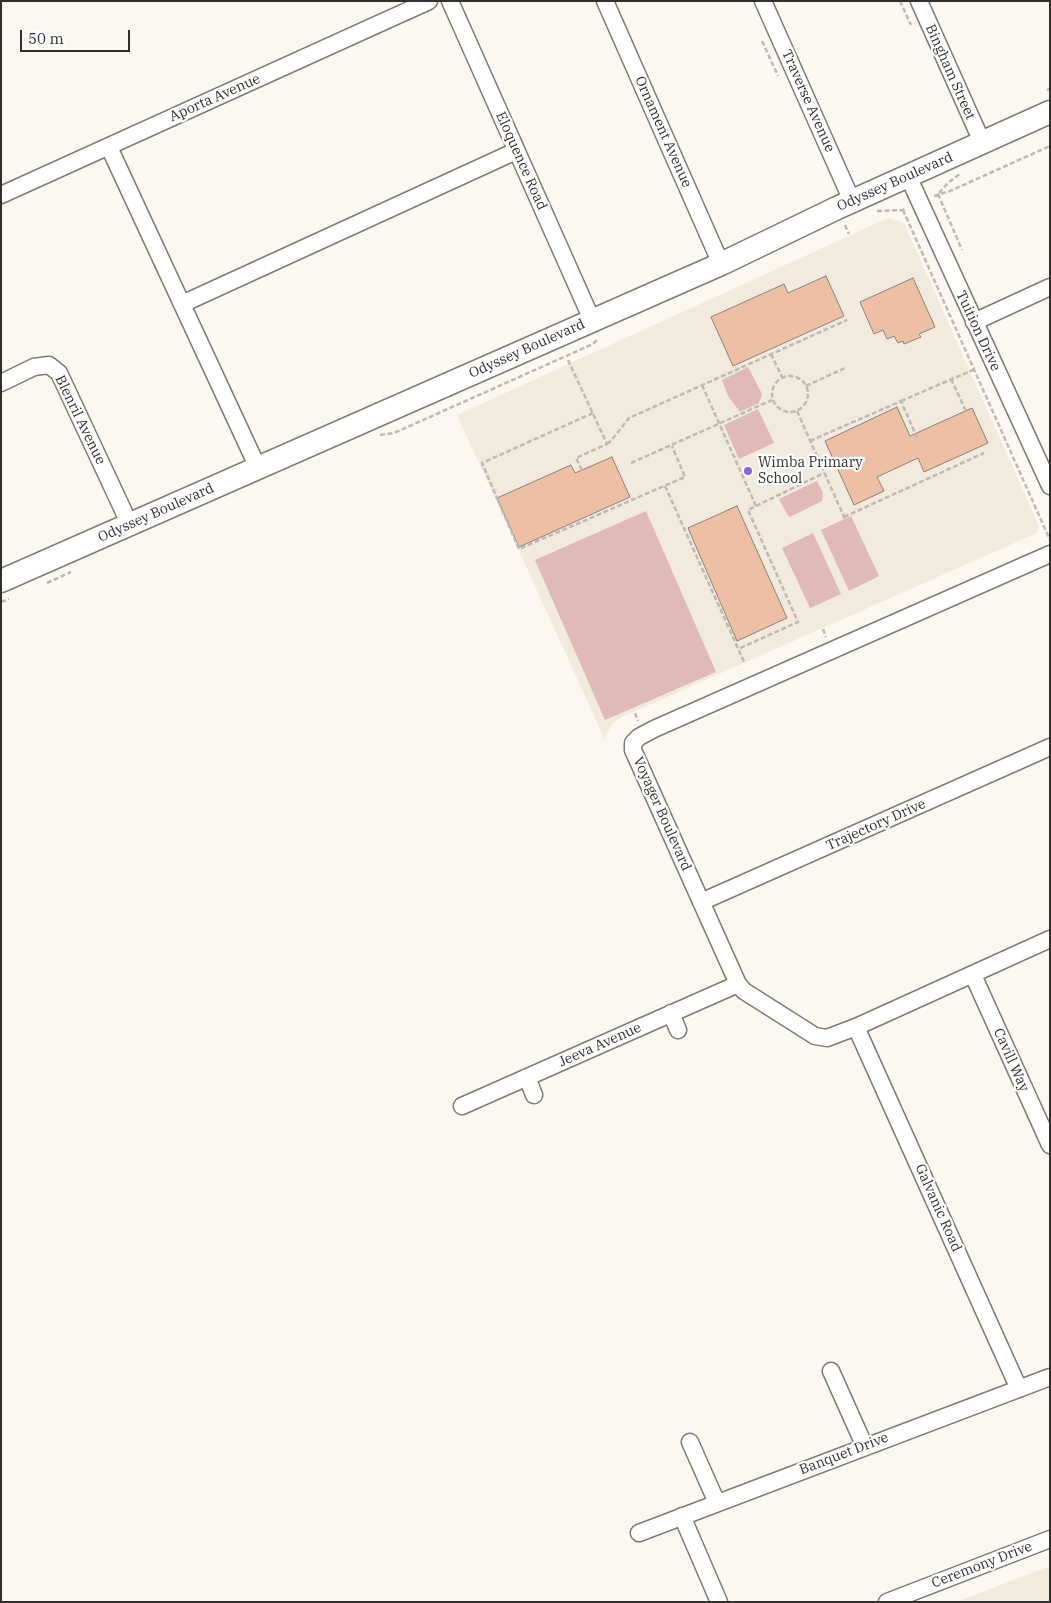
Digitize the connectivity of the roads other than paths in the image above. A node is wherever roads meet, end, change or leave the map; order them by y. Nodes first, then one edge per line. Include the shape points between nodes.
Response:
1 (429, 1) edge
2 (450, 1) edge
3 (605, 1) edge
4 (763, 1) edge
5 (919, 1) edge
6 (1050, 112) edge
7 (982, 142) junction
8 (109, 147) junction
9 (516, 151) junction
10 (908, 176) junction
11 (1, 195) edge
12 (852, 201) junction
13 (722, 264) junction
14 (1050, 287) edge
15 (182, 304) junction
16 (592, 320) junction
17 (974, 322) junction
18 (1, 383) edge
19 (258, 468) junction
20 (1050, 486) edge
21 (130, 525) junction
22 (1050, 554) edge
23 (1, 581) edge
24 (1050, 747) edge
25 (701, 902) junction
26 (1050, 940) edge
27 (973, 975) junction
28 (738, 984) junction
29 (671, 1014) junction
30 (856, 1027) junction
31 (678, 1030) dead end
32 (527, 1077) junction
33 (534, 1094) dead end
34 (462, 1106) dead end
35 (1050, 1145) edge
36 (831, 1372) dead end
37 (1050, 1377) edge
38 (1019, 1389) junction
39 (690, 1442) dead end
40 (865, 1447) junction
41 (717, 1503) junction
42 (682, 1516) junction
43 (640, 1533) dead end
44 (1050, 1539) edge
45 (719, 1602) edge
46 (887, 1602) edge

1 - 8 street, Aporta Avenue
2 - 9 street, Eloquence Road
3 - 13 street, Ornament Avenue
4 - 12 street, Traverse Avenue
5 - 7 street, Bingham Street
6 - 7 street, Odyssey Boulevard
7 - 10 street, Odyssey Boulevard
8 - 11 street, Aporta Avenue
8 - 15 street
9 - 15 street
9 - 16 street, Eloquence Road
10 - 12 street, Odyssey Boulevard
10 - 17 street, Tuition Drive
12 - 13 street, Odyssey Boulevard
13 - 16 street, Odyssey Boulevard
14 - 17 street
15 - 19 street
16 - 19 street, Odyssey Boulevard
17 - 20 street, Tuition Drive
18 - 21 street, Blenril Avenue via 34,367 49,366 59,373
19 - 21 street, Odyssey Boulevard
21 - 23 street, Odyssey Boulevard
22 - 25 street, Voyager Boulevard via 639,737 633,743 633,750
24 - 25 street, Trajectory Drive
25 - 28 street, Voyager Boulevard
26 - 27 street, Voyager Boulevard
27 - 30 street, Voyager Boulevard
27 - 35 street, Cavill Way
28 - 29 street, Jeeva Avenue
28 - 30 street, Voyager Boulevard via 815,1036 827,1038
29 - 31 street
29 - 32 street, Jeeva Avenue
30 - 38 street, Galvanic Road
32 - 33 street
32 - 34 street, Jeeva Avenue
36 - 40 street
37 - 38 street, Banquet Drive
38 - 40 street, Banquet Drive
39 - 41 street
40 - 41 street, Banquet Drive
41 - 42 street, Banquet Drive
42 - 43 street, Banquet Drive
42 - 45 street
44 - 46 street, Ceremony Drive

